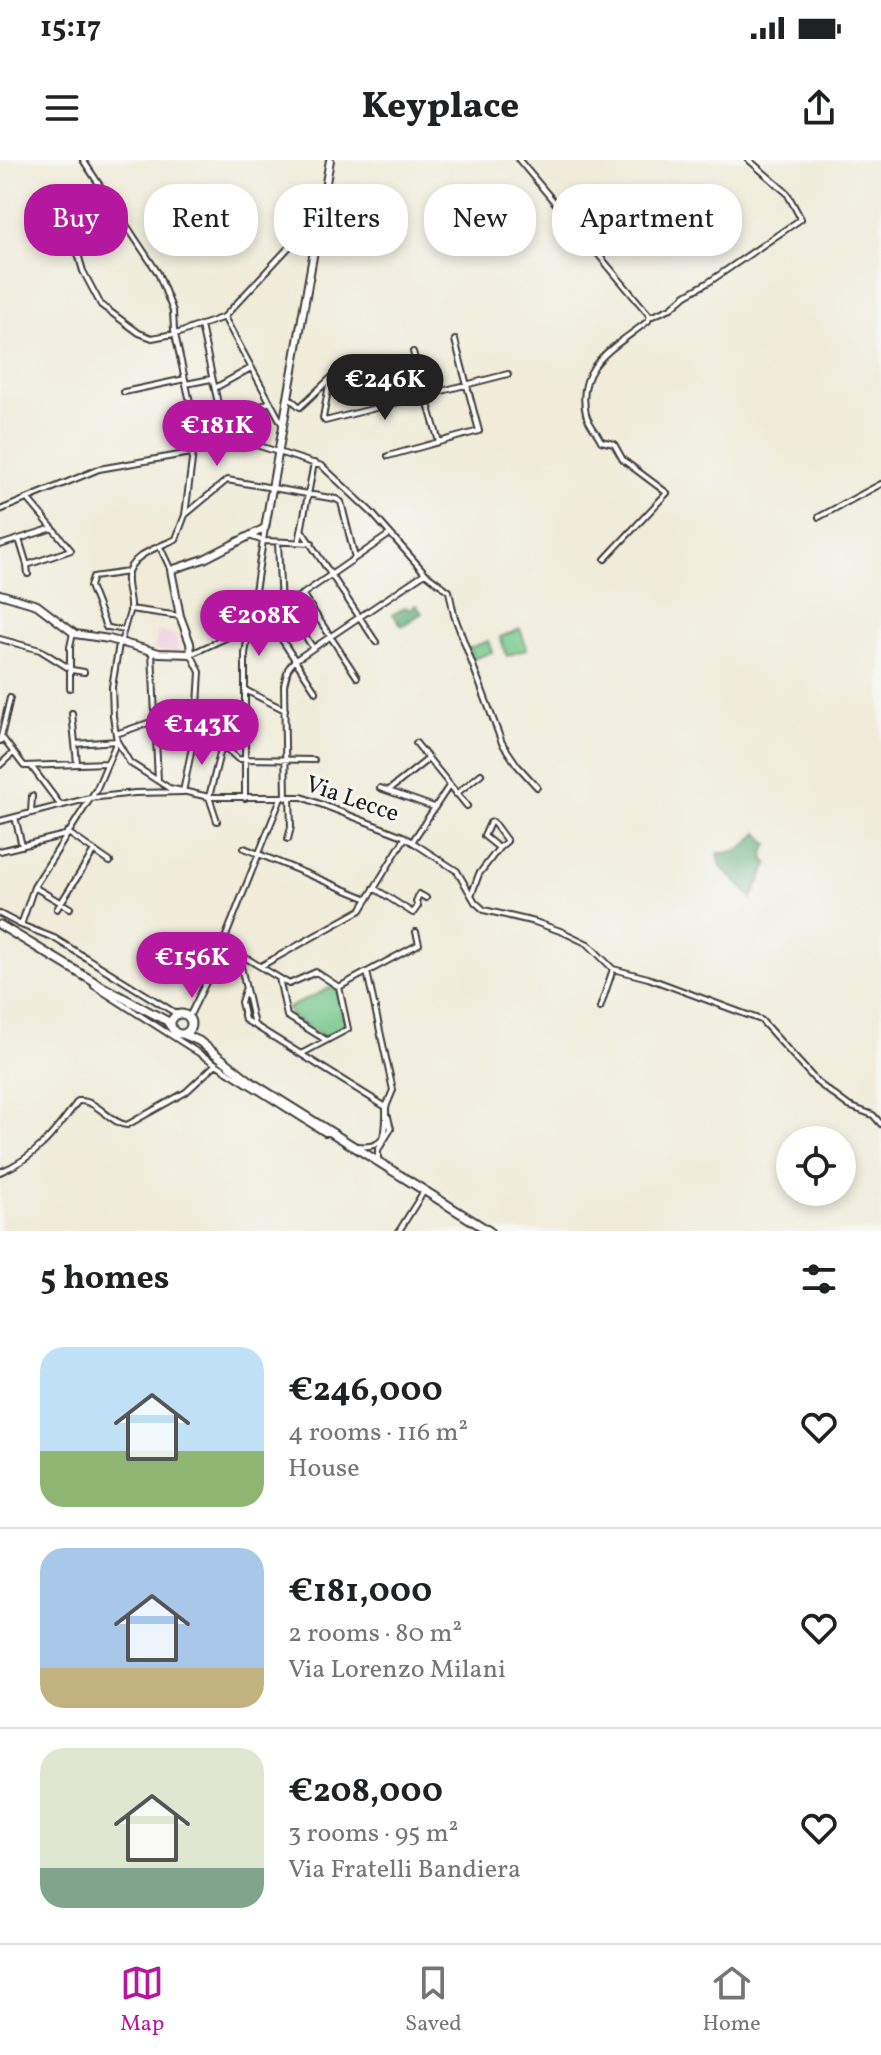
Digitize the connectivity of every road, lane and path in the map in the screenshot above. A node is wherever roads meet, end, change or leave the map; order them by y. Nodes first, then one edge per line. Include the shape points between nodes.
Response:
1 (83, 160) edge
2 (330, 160) edge
3 (519, 160) edge
4 (749, 160) edge
5 (325, 184) edge
6 (79, 256) edge
7 (280, 256) edge
8 (312, 256) edge
9 (224, 317) junction
10 (650, 317) junction
11 (201, 326) junction
12 (176, 334) junction
13 (455, 340) dead end
14 (413, 352) dead end
15 (251, 368) junction
16 (508, 374) dead end
17 (212, 379) junction
18 (186, 381) junction
19 (467, 385) junction
20 (214, 388) junction
21 (124, 392) dead end
22 (427, 396) junction
23 (288, 397) junction
24 (269, 402) junction
25 (283, 426) junction
26 (223, 427) junction
27 (194, 437) junction
28 (226, 440) junction
29 (439, 442) junction
30 (279, 451) junction
31 (191, 453) junction
32 (388, 456) dead end
33 (314, 463) junction
34 (881, 484) edge
35 (272, 487) junction
36 (308, 494) junction
37 (28, 499) junction
38 (0, 510) edge
39 (185, 515) junction
40 (819, 517) dead end
41 (53, 528) junction
42 (265, 528) junction
43 (302, 531) junction
44 (390, 534) junction
45 (249, 537) junction
46 (19, 539) junction
47 (264, 541) junction
48 (278, 542) junction
49 (299, 542) junction
50 (312, 543) junction
51 (0, 545) edge
52 (159, 546) junction
53 (355, 558) junction
54 (605, 559) dead end
55 (27, 565) junction
56 (171, 570) junction
57 (128, 572) junction
58 (425, 573) junction
59 (28, 574) dead end
60 (332, 574) junction
61 (0, 594) edge
62 (303, 594) junction
63 (281, 608) junction
64 (130, 609) junction
65 (180, 616) junction
66 (360, 617) junction
67 (249, 625) junction
68 (106, 627) joint
69 (124, 630) junction
70 (73, 633) junction
71 (229, 635) junction
72 (331, 637) junction
73 (247, 638) junction
74 (0, 639) edge
75 (376, 642) dead end
76 (119, 644) junction
77 (313, 648) junction
78 (152, 652) junction
79 (191, 654) junction
80 (295, 660) junction
81 (72, 670) junction
82 (84, 672) dead end
83 (357, 677) dead end
84 (70, 688) dead end
85 (245, 690) junction
86 (316, 692) dead end
87 (10, 698) dead end
88 (0, 708) edge
89 (285, 710) junction
90 (72, 713) dead end
91 (6, 715) junction
92 (154, 721) junction
93 (197, 723) junction
94 (155, 728) junction
95 (116, 734) junction
96 (0, 739) edge
97 (117, 741) junction
98 (416, 743) dead end
99 (75, 744) junction
100 (222, 745) junction
101 (13, 753) junction
102 (245, 759) junction
103 (285, 759) junction
104 (428, 759) junction
105 (314, 760) dead end
106 (77, 763) junction
107 (107, 763) junction
108 (0, 765) edge
109 (30, 765) junction
110 (481, 774) dead end
111 (158, 781) junction
112 (449, 786) junction
113 (537, 787) dead end
114 (380, 788) dead end
115 (389, 790) junction
116 (183, 792) junction
117 (456, 794) junction
118 (32, 796) dead end
119 (209, 797) junction
120 (91, 798) junction
121 (245, 798) junction
122 (286, 798) junction
123 (61, 806) junction
124 (467, 806) dead end
125 (434, 807) junction
126 (31, 813) junction
127 (15, 817) junction
128 (0, 821) edge
129 (217, 821) dead end
130 (66, 833) junction
131 (405, 838) junction
132 (288, 839) dead end
133 (412, 842) junction
134 (22, 846) junction
135 (244, 848) dead end
136 (499, 848) junction
137 (0, 851) edge
138 (94, 851) junction
139 (259, 854) junction
140 (110, 862) dead end
141 (34, 887) junction
142 (374, 888) junction
143 (472, 893) junction
144 (426, 898) dead end
145 (368, 899) junction
146 (61, 903) junction
147 (70, 908) dead end
148 (57, 909) dead end
149 (0, 914) edge
150 (21, 925) junction
151 (0, 926) edge
152 (416, 932) dead end
153 (223, 944) junction
154 (238, 953) junction
155 (261, 966) junction
156 (613, 969) junction
157 (367, 972) junction
158 (279, 978) junction
159 (339, 987) junction
160 (600, 1008) dead end
161 (156, 1015) junction
162 (181, 1016) junction
163 (191, 1027) junction
164 (174, 1033) junction
165 (326, 1040) junction
166 (199, 1041) junction
167 (301, 1054) junction
168 (216, 1064) junction
169 (386, 1110) junction
170 (881, 1124) edge
171 (328, 1133) junction
172 (351, 1146) junction
173 (372, 1147) junction
174 (378, 1150) junction
175 (368, 1156) junction
176 (378, 1162) junction
177 (0, 1172) edge
178 (424, 1191) junction
179 (474, 1222) junction
180 (399, 1231) edge
181 (469, 1231) edge
182 (489, 1231) edge

1 - 12 street via 158,273
2 - 5 street
3 - 10 street
4 - 10 street via 787,193 801,219
6 - 12 street via 101,305 139,333 152,338
7 - 9 street
8 - 23 street
9 - 11 street
9 - 15 street
10 - 54 street via 597,361 585,390 586,415 601,441 614,444 623,460 667,493
11 - 12 street
11 - 17 street
12 - 18 street
13 - 19 street
14 - 22 street
15 - 20 street
15 - 24 street
16 - 19 street
17 - 18 street
17 - 20 street
18 - 21 street
18 - 27 street
19 - 22 street
19 - 29 street via 479,431
20 - 26 street
22 - 23 street via 325,421 331,377 300,407
22 - 29 street
23 - 25 street
24 - 25 street
24 - 26 street
25 - 30 street
26 - 28 street
27 - 28 street
27 - 31 street
28 - 30 street
29 - 32 street
30 - 33 street
30 - 35 street
31 - 37 street via 99,469
31 - 39 street
33 - 36 street
33 - 44 street via 340,481
34 - 40 street
35 - 36 street
35 - 39 street via 227,480
35 - 42 street
36 - 43 street
36 - 53 street via 341,502
37 - 38 street
37 - 41 street
39 - 52 street via 176,539
41 - 46 street
41 - 55 street via 71,550
42 - 45 street
42 - 47 street
43 - 49 street
43 - 50 street
44 - 53 street
44 - 58 street
45 - 47 street
45 - 56 street
46 - 51 street
46 - 55 street
47 - 48 street
47 - 67 street
48 - 49 street
48 - 63 street
49 - 50 street
50 - 60 street
52 - 56 street
52 - 57 street
53 - 60 street
55 - 59 street
56 - 65 street
57 - 64 street
57 - 68 street via 93,577 90,586
58 - 66 street
58 - 113 street via 449,591 502,743
60 - 62 street
60 - 66 street
61 - 70 street via 37,605
62 - 63 street
62 - 72 street
63 - 67 street
64 - 65 street
64 - 69 street
65 - 79 street
66 - 72 street
66 - 75 street
67 - 71 street
67 - 73 street
68 - 69 street
69 - 76 street
70 - 76 street
70 - 81 street
71 - 73 street
71 - 79 street
72 - 77 street
72 - 83 street
73 - 85 street
74 - 81 street via 40,650
76 - 78 street
76 - 95 street via 112,687
77 - 80 street
77 - 80 street via 300,628 282,640
78 - 79 street
78 - 92 street
79 - 93 street via 200,672
80 - 86 street
80 - 89 street via 285,679
81 - 82 street
81 - 84 street
85 - 89 street
85 - 102 street
87 - 91 street
88 - 91 street
89 - 103 street
90 - 99 street
91 - 96 street
92 - 94 street
92 - 95 street
93 - 94 street
93 - 100 street
93 - 116 street
94 - 111 street
95 - 97 street
96 - 101 street
97 - 99 street
97 - 107 street
97 - 111 street, Via Lecce via 130,763
98 - 104 street
99 - 106 street
100 - 102 street
100 - 119 street
101 - 108 street
101 - 109 street via 20,765
102 - 103 street
102 - 121 street
103 - 105 street
103 - 122 street
104 - 112 street
104 - 115 street
106 - 107 street
106 - 109 street
107 - 120 street
109 - 123 street
110 - 117 street
111 - 116 street, Via Lecce
112 - 117 street
112 - 125 street
114 - 115 street
115 - 125 street
116 - 119 street, Via Lecce
116 - 120 street
117 - 124 street
118 - 126 street
119 - 121 street, Via Lecce
119 - 129 street
120 - 123 street
120 - 130 street
121 - 122 street, Via Lecce
122 - 131 street, Via Lecce via 314,801
122 - 132 street
122 - 139 street
123 - 126 street
125 - 133 street
126 - 127 street
127 - 128 street
127 - 134 street
130 - 134 street
130 - 138 street
130 - 141 street
131 - 133 street, Via Lecce
131 - 142 street
133 - 143 street, Via Lecce via 457,871
134 - 137 street
135 - 139 street
136 - 136 street via 484,836 493,822 506,836
136 - 143 street
138 - 140 street
138 - 146 street
139 - 145 street
139 - 153 street
141 - 146 street
141 - 150 street
142 - 144 street via 413,913 419,894
142 - 145 street
143 - 156 street via 484,910 576,937
145 - 155 street via 358,912
146 - 147 street
146 - 148 street
149 - 150 street
150 - 162 street via 54,938
151 - 161 main road
151 - 164 street
152 - 157 street via 419,944
153 - 154 street
153 - 162 street via 195,1009
154 - 155 street
154 - 167 street via 254,1025
155 - 158 street
156 - 160 street
156 - 170 street via 761,1020 818,1083
157 - 159 street
157 - 169 street via 393,1090
158 - 159 street via 289,984 316,972
158 - 165 street via 287,1016
159 - 165 street via 348,1029
161 - 162 main road
161 - 164 main road
162 - 163 main road
162 - 164 main road
163 - 164 main road
163 - 166 main road
164 - 166 main road
164 - 168 street
165 - 167 street
166 - 171 main road
167 - 169 street
168 - 171 street
168 - 177 street via 186,1092 128,1125 78,1101 64,1124 31,1156
169 - 173 street via 386,1132
169 - 174 street via 391,1129
171 - 172 main road
172 - 173 street
172 - 175 main road
173 - 175 street
174 - 175 street
174 - 176 street
175 - 176 main road
176 - 178 main road
178 - 179 main road
178 - 180 street
179 - 181 street
179 - 182 main road

